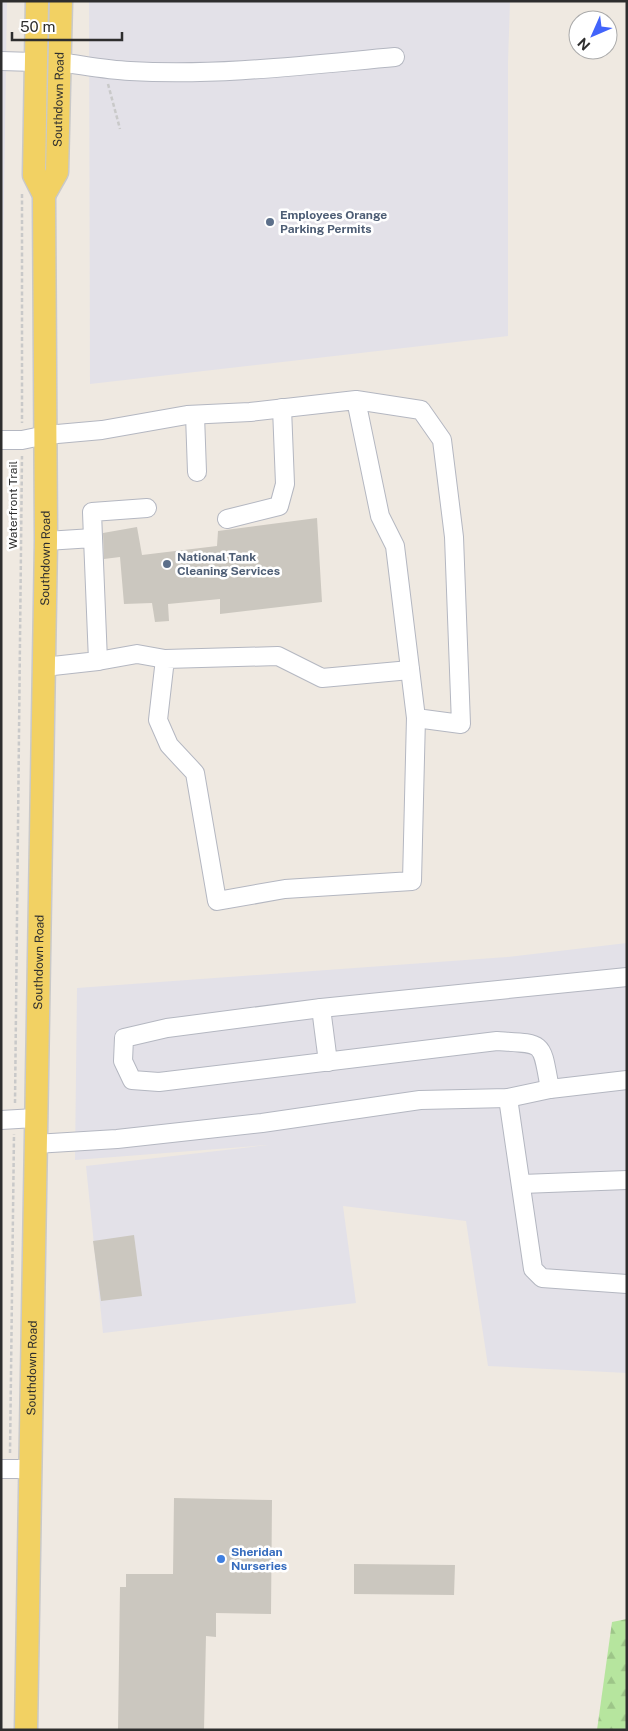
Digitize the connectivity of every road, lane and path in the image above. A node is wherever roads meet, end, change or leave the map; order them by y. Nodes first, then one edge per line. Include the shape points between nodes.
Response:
1 (37, 1) edge
2 (61, 1) edge
3 (395, 57) dead end
4 (1, 61) edge
5 (34, 62) junction
6 (58, 62) junction
7 (103, 68) junction
8 (120, 128) dead end
9 (22, 192) dead end
10 (44, 195) junction
11 (356, 400) junction
12 (282, 408) junction
13 (194, 415) junction
14 (46, 435) junction
15 (1, 440) edge
16 (22, 440) junction
17 (197, 472) dead end
18 (147, 508) dead end
19 (227, 518) dead end
20 (93, 538) junction
21 (46, 541) junction
22 (165, 659) junction
23 (98, 661) junction
24 (44, 667) junction
25 (410, 670) junction
26 (416, 717) junction
27 (627, 977) edge
28 (321, 1008) junction
29 (328, 1062) junction
30 (627, 1080) edge
31 (550, 1089) junction
32 (508, 1098) junction
33 (17, 1119) edge
34 (35, 1144) junction
35 (627, 1180) edge
36 (522, 1184) junction
37 (627, 1284) edge
38 (14, 1469) edge
39 (26, 1730) edge

1 - 5 main road, Southdown Road
2 - 6 main road, Southdown Road
3 - 7 lane via 197,72
4 - 5 lane
5 - 6 main road
5 - 10 main road, Southdown Road via 34,175
6 - 7 lane
6 - 10 main road, Southdown Road via 57,172
7 - 8 path
9 - 16 path, Waterfront Trail
10 - 14 main road, Southdown Road
11 - 12 lane
11 - 25 lane via 380,516 395,546
11 - 26 lane via 421,410 442,440 454,537 462,724
12 - 13 lane
12 - 19 lane via 285,484 278,506
13 - 14 lane via 102,430
13 - 17 lane
14 - 16 lane
14 - 21 main road, Southdown Road
15 - 16 lane
16 - 33 path, Waterfront Trail
18 - 20 lane via 92,512
20 - 21 lane
20 - 23 lane
21 - 24 main road, Southdown Road
22 - 23 lane via 137,654
22 - 25 lane via 278,656 322,678
22 - 26 lane via 158,720 170,745 195,773 217,901 285,889 412,881
23 - 24 lane
24 - 33 main road, Southdown Road
25 - 26 lane
27 - 28 lane
28 - 29 lane
28 - 29 lane via 167,1028 124,1038 122,1061 132,1080 159,1082
29 - 31 lane via 497,1041 533,1043 543,1052
30 - 31 lane
31 - 32 lane
32 - 34 lane via 420,1100 262,1123 117,1139
32 - 36 lane
33 - 34 main road, Southdown Road
33 - 38 path, Waterfront Trail
34 - 38 main road, Southdown Road
35 - 36 lane
36 - 37 lane via 533,1268 542,1278
38 - 39 main road, Southdown Road

